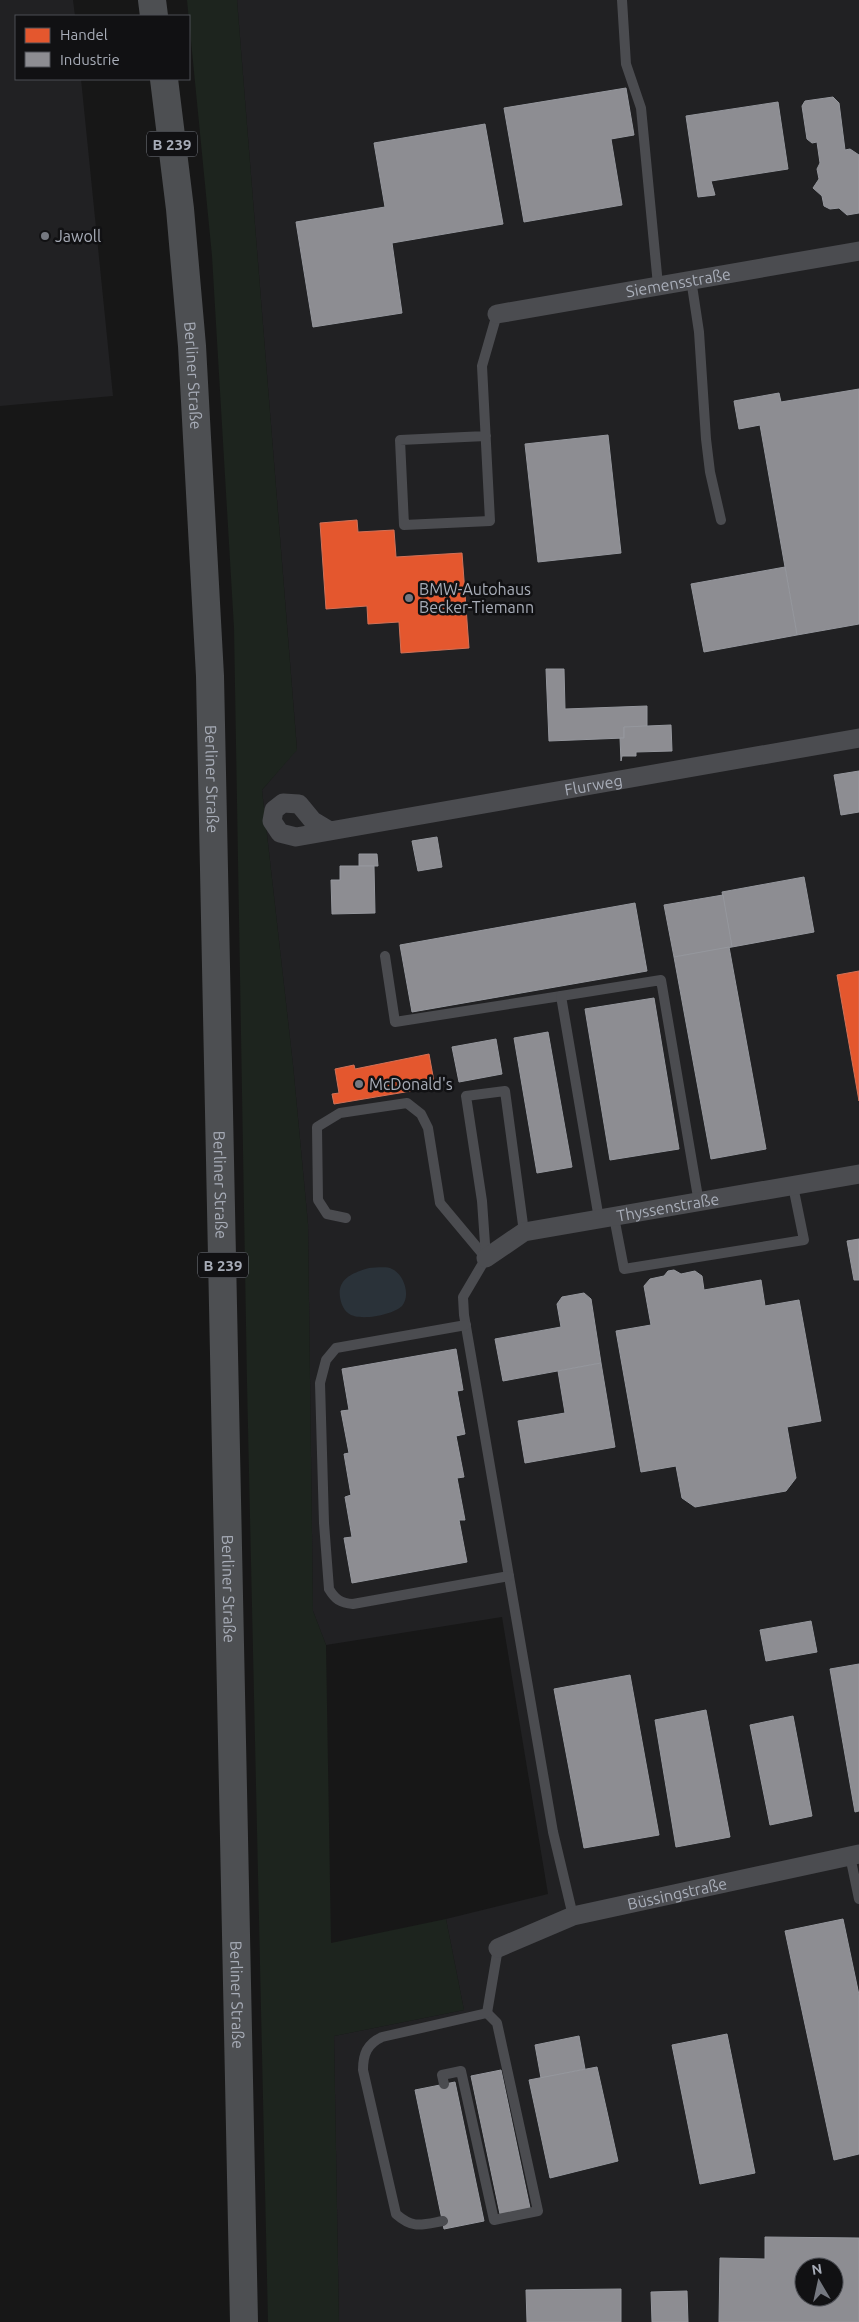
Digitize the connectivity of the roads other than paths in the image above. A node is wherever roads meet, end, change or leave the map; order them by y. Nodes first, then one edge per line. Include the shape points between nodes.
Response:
1 (152, 0) edge
2 (622, 0) edge
3 (154, 15) edge
4 (164, 80) edge
5 (859, 251) edge
6 (691, 279) junction
7 (658, 285) junction
8 (497, 314) joint
9 (486, 436) junction
10 (722, 520) dead end
11 (859, 738) edge
12 (328, 830) dead end
13 (385, 956) dead end
14 (561, 996) junction
15 (859, 1174) edge
16 (793, 1186) junction
17 (700, 1203) junction
18 (346, 1218) dead end
19 (606, 1218) junction
20 (524, 1232) junction
21 (486, 1258) junction
22 (466, 1325) junction
23 (509, 1576) junction
24 (855, 1855) edge
25 (859, 1899) edge
26 (573, 1916) junction
27 (498, 1948) joint
28 (487, 2013) junction
29 (444, 2084) dead end
30 (442, 2221) dead end
31 (244, 2322) edge

1 - 3 main road
2 - 7 lane via 626,64 641,108
4 - 31 main road, Berliner Straße / B 239 via 192,346 210,676
5 - 6 street, Siemensstraße
6 - 7 street, Siemensstraße
6 - 10 lane via 699,332 707,447
7 - 8 street, Siemensstraße
8 - 9 lane via 482,366
9 - 9 lane via 490,521 404,525 400,440
11 - 12 street, Flurweg
13 - 14 lane via 395,1022
14 - 17 lane via 661,980
14 - 19 lane
15 - 16 street, Thyssenstraße
16 - 17 street, Thyssenstraße
16 - 19 lane via 804,1240 624,1269
17 - 19 street, Thyssenstraße
18 - 21 lane via 327,1214 318,1200 317,1127 340,1113 407,1104 421,1114 428,1128 440,1203
19 - 20 street, Thyssenstraße
20 - 21 street, Thyssenstraße
20 - 21 lane via 505,1090 466,1096 482,1201
21 - 22 lane via 463,1297
22 - 23 lane
22 - 23 lane via 336,1348 326,1360 320,1383 329,1589 342,1603 353,1604
23 - 26 lane via 553,1832
24 - 25 lane
24 - 26 street, Büssingstraße
26 - 27 street, Büssingstraße
27 - 28 lane
28 - 29 lane via 497,2023 538,2211 494,2220 461,2071 442,2075
28 - 30 lane via 382,2037 366,2049 363,2059 364,2079 396,2214 408,2224

